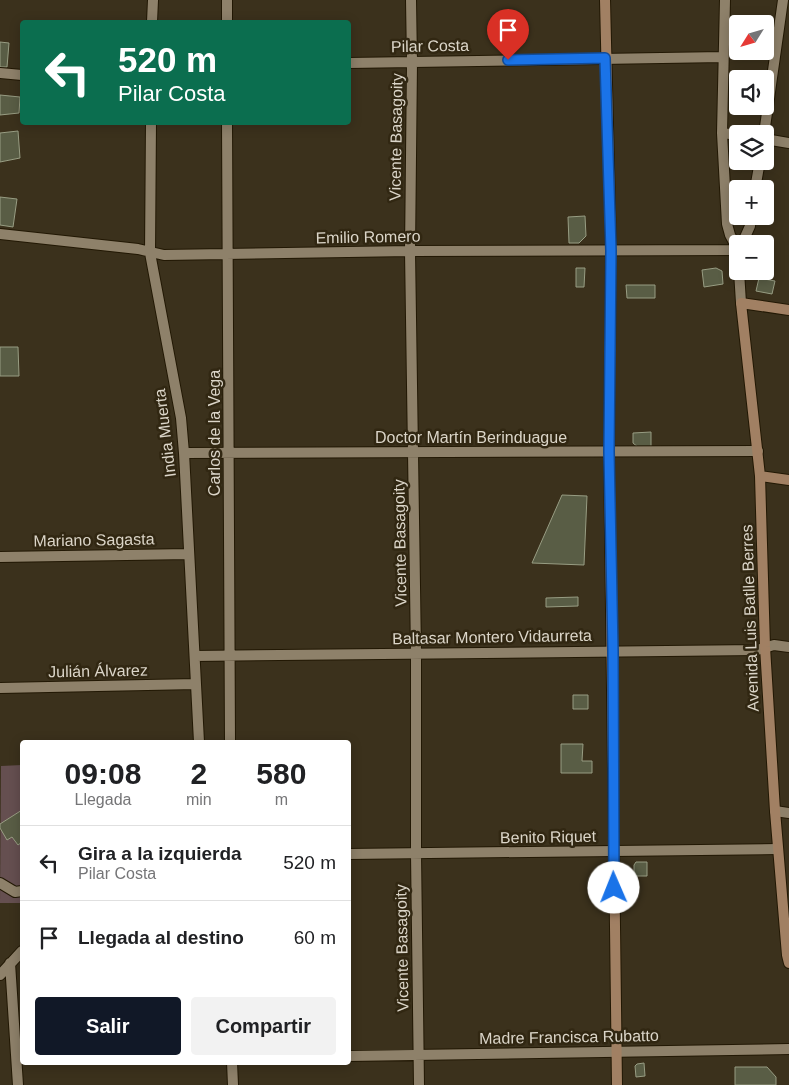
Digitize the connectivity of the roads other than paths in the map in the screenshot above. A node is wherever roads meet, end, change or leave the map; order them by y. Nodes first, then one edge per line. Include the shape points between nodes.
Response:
1 (153, 0) edge
2 (227, 0) edge
3 (411, 0) edge
4 (604, 0) edge
5 (724, 0) edge
6 (783, 0) edge
7 (152, 20) edge
8 (227, 20) edge
9 (722, 57) junction
10 (605, 58) junction
11 (412, 62) junction
12 (351, 63) edge
13 (0, 73) edge
14 (20, 75) edge
15 (150, 125) edge
16 (227, 125) edge
17 (765, 125) edge
18 (722, 133) junction
19 (729, 134) edge
20 (774, 140) edge
21 (789, 143) edge
22 (0, 234) edge
23 (730, 235) edge
24 (729, 250) edge
25 (410, 251) junction
26 (611, 251) junction
27 (150, 253) junction
28 (227, 255) junction
29 (740, 280) edge
30 (741, 303) junction
31 (789, 310) edge
32 (758, 451) junction
33 (413, 452) junction
34 (609, 452) junction
35 (184, 453) junction
36 (229, 453) junction
37 (760, 476) junction
38 (789, 480) edge
39 (189, 554) junction
40 (0, 557) edge
41 (789, 647) edge
42 (765, 648) junction
43 (613, 651) junction
44 (416, 653) junction
45 (230, 655) junction
46 (195, 656) junction
47 (196, 684) junction
48 (0, 688) edge
49 (199, 740) edge
50 (230, 740) edge
51 (775, 811) junction
52 (789, 813) edge
53 (778, 849) junction
54 (613, 852) junction
55 (351, 854) edge
56 (416, 854) junction
57 (0, 883) edge
58 (20, 891) edge
59 (20, 953) edge
60 (10, 963) junction
61 (789, 963) edge
62 (0, 975) edge
63 (789, 1049) edge
64 (616, 1052) junction
65 (418, 1055) junction
66 (351, 1056) edge
67 (19, 1061) edge
68 (232, 1065) edge
69 (18, 1085) edge
70 (233, 1085) edge
71 (419, 1085) edge
72 (617, 1085) edge

1 - 7 street
2 - 8 street
3 - 11 street, Vicente Basagoity
4 - 10 street
5 - 9 street
6 - 17 street
9 - 10 street, Pilar Costa
9 - 18 street
10 - 11 street, Pilar Costa
10 - 26 street
11 - 12 street, Pilar Costa
11 - 25 street, Vicente Basagoity
13 - 14 street
15 - 27 street, India Muerta
16 - 28 street, Carlos de la Vega
18 - 19 street
18 - 23 street
20 - 21 street
22 - 27 street, Emilio Romero
24 - 26 street, Emilio Romero
25 - 26 street, Emilio Romero
25 - 28 street, Emilio Romero
25 - 33 street, Vicente Basagoity
26 - 34 street
27 - 28 street, Emilio Romero
27 - 35 street, India Muerta via 181,418
28 - 36 street, Carlos de la Vega
29 - 30 street, Avenida Luis Batlle Berres
30 - 31 street
30 - 32 street, Avenida Luis Batlle Berres
32 - 34 street, Doctor Martín Berinduague
32 - 37 street, Avenida Luis Batlle Berres
33 - 34 street, Doctor Martín Berinduague
33 - 36 street, Doctor Martín Berinduague
33 - 44 street, Vicente Basagoity
34 - 43 street
35 - 36 street, Doctor Martín Berinduague
35 - 39 street, India Muerta
36 - 45 street, Carlos de la Vega
37 - 38 street
37 - 42 street, Avenida Luis Batlle Berres
39 - 40 street, Mariano Sagasta
39 - 46 street, India Muerta
41 - 42 street, Baltasar Montero Vidaurreta via 774,645
42 - 43 street, Baltasar Montero Vidaurreta
42 - 51 street, Avenida Luis Batlle Berres
43 - 44 street, Baltasar Montero Vidaurreta
43 - 54 street
44 - 45 street, Baltasar Montero Vidaurreta
44 - 56 street, Vicente Basagoity
45 - 46 street, Baltasar Montero Vidaurreta
45 - 50 street, Carlos de la Vega
46 - 47 street, India Muerta
47 - 48 street, Julián Álvarez
47 - 49 street, India Muerta
51 - 52 street
51 - 53 street, Avenida Luis Batlle Berres
53 - 54 street, Benito Riquet
53 - 61 street, Avenida Luis Batlle Berres
54 - 56 street, Benito Riquet
54 - 64 street
55 - 56 street, Benito Riquet
56 - 65 street, Vicente Basagoity
57 - 58 street
59 - 60 street
60 - 62 street
60 - 67 street
63 - 64 street, Madre Francisca Rubatto
64 - 65 street, Madre Francisca Rubatto
64 - 72 street
65 - 66 street, Madre Francisca Rubatto
65 - 71 street, Vicente Basagoity
67 - 69 street
68 - 70 street

